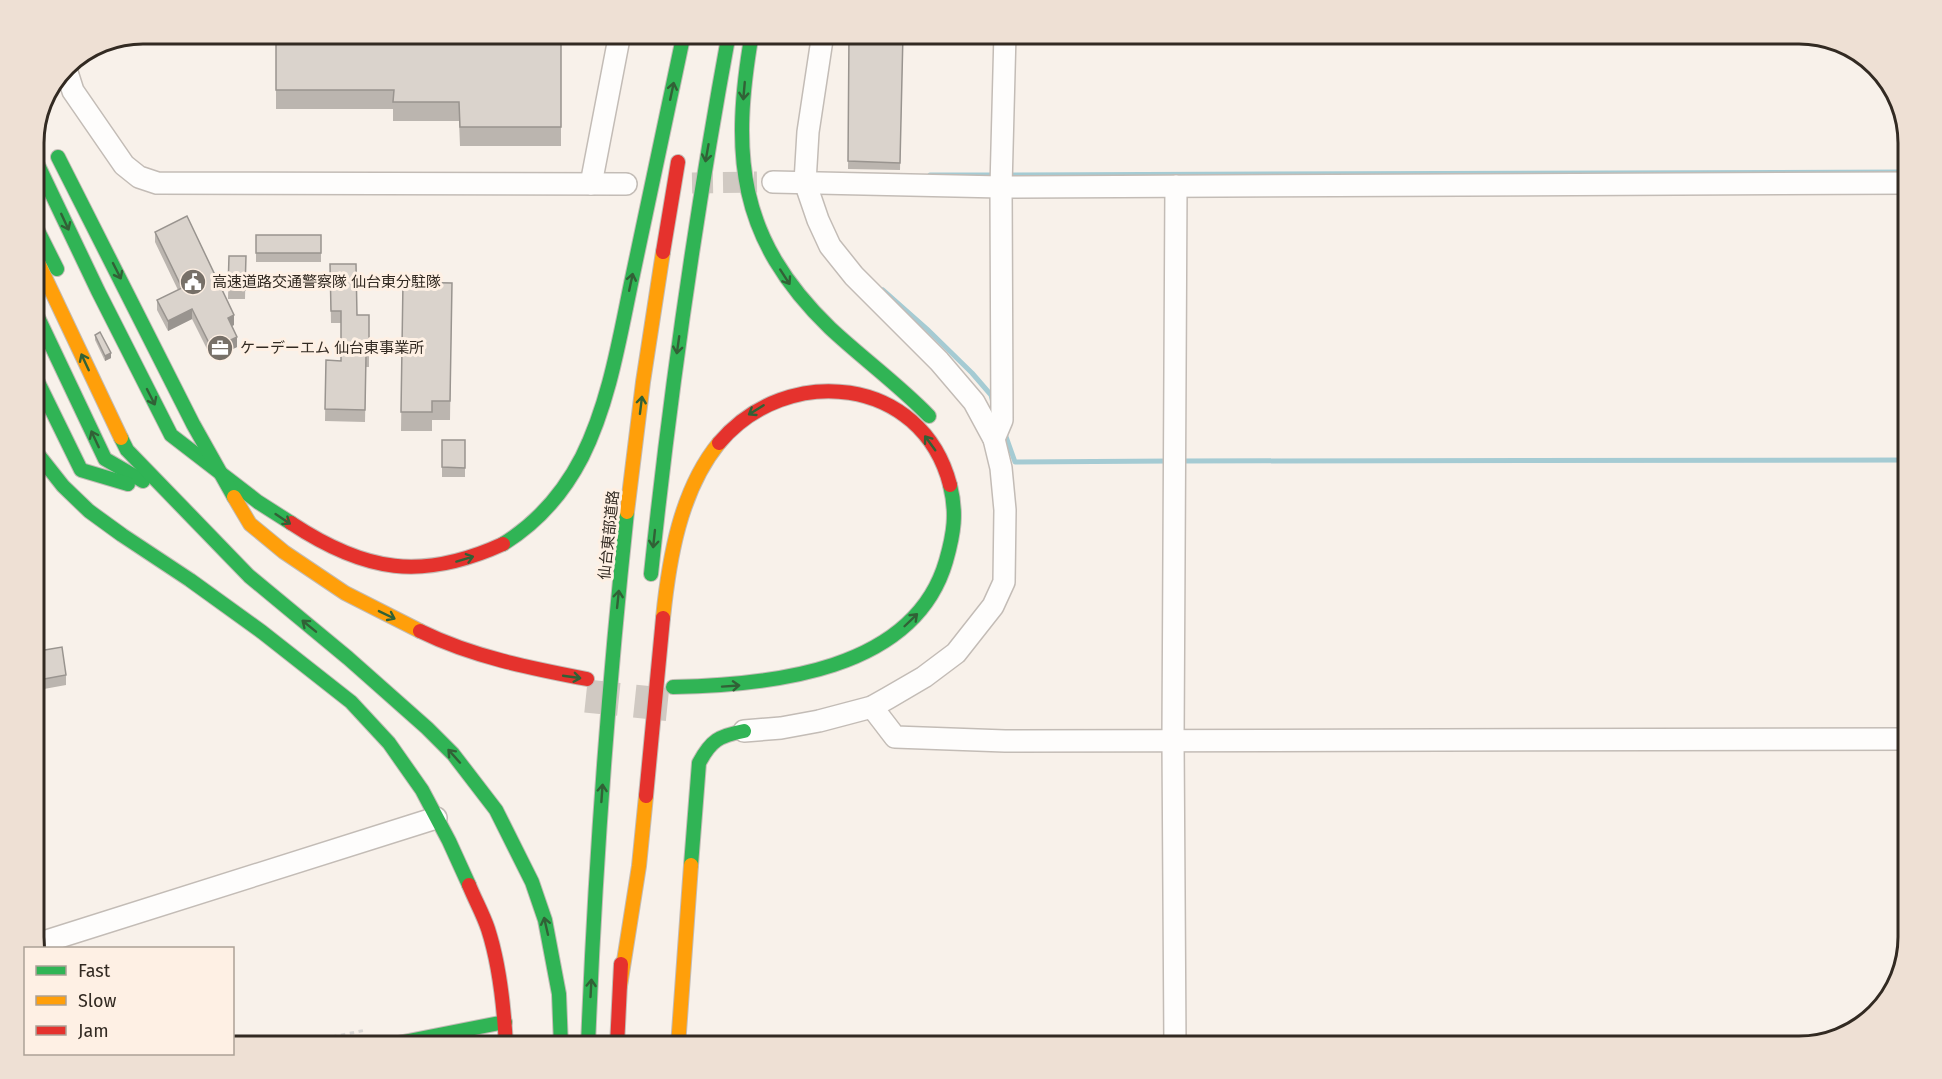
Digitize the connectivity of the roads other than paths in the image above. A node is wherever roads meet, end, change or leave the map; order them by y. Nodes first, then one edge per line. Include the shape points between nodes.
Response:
1 (618, 44) edge
2 (682, 44) edge
3 (727, 44) edge
4 (751, 44) edge
5 (821, 44) edge
6 (1005, 44) edge
7 (69, 77) edge
8 (44, 134) edge
9 (53, 144) junction
10 (681, 144) dead end
11 (44, 147) edge
12 (44, 177) edge
13 (1001, 179) junction
14 (773, 182) tunnel mouth
15 (805, 182) junction
16 (591, 183) junction
17 (1898, 183) edge
18 (626, 184) dead end
19 (1176, 186) junction
20 (44, 216) edge
21 (110, 229) dead end
22 (44, 243) edge
23 (69, 266) dead end
24 (44, 275) edge
25 (63, 281) dead end
26 (44, 302) edge
27 (44, 330) edge
28 (44, 361) edge
29 (184, 376) dead end
30 (44, 394) edge
31 (204, 419) junction
32 (941, 428) dead end
33 (998, 430) junction
34 (171, 435) junction
35 (141, 445) dead end
36 (44, 461) edge
37 (163, 468) dead end
38 (81, 470) junction
39 (219, 471) junction
40 (128, 495) dead end
41 (173, 498) junction
42 (258, 502) junction
43 (214, 521) dead end
44 (250, 524) junction
45 (185, 528) dead end
46 (223, 551) junction
47 (649, 588) dead end
48 (587, 679) tunnel mouth
49 (673, 687) dead end
50 (872, 707) junction
51 (744, 730) joint
52 (1173, 740) junction
53 (1898, 740) edge
54 (631, 805) dead end
55 (436, 818) junction
56 (44, 942) edge
57 (620, 986) junction
58 (505, 1022) junction
59 (434, 1036) edge
60 (506, 1036) edge
61 (561, 1036) edge
62 (589, 1036) edge
63 (618, 1036) edge
64 (679, 1036) edge
65 (1175, 1036) edge

1 - 16 street
42 -> 2 main road via 341,552 399,567 454,563 481,554 506,543 551,504 581,459 595,427 616,354
3 -> 47 main road via 699,198
4 -> 32 main road via 741,152 744,178 761,233 787,281 805,303
5 - 15 street
6 - 13 street
7 - 16 street via 73,91 124,165 139,177 157,183
8 - 9 main road
9 - 21 main road
9 -> 39 main road
62 -> 10 main road, 仙台東部道路 via 599,840 621,576 644,385
11 - 39 main road via 181,430
12 -> 34 main road
13 - 15 street
13 - 19 street
13 - 33 street
14 - 15 street
15 - 33 street via 830,246
16 - 18 street
17 - 19 street
19 - 52 street
20 - 23 main road
22 - 25 main road
41 -> 24 main road via 127,450
26 - 41 main road via 117,454
41 -> 27 main road via 105,459
28 - 41 main road via 93,464
29 - 31 main road
30 - 38 main road
31 - 39 main road
31 - 42 main road via 229,464
33 - 50 street via 1005,510 1004,582 987,615 956,653
34 - 39 main road
34 - 44 main road
35 - 41 main road
36 - 55 main road via 73,497 109,526 222,603 352,703 414,778
37 - 41 main road
38 - 40 main road
38 - 41 main road
39 - 42 main road
39 - 44 main road
41 - 43 main road
41 - 46 main road
44 -> 48 main road via 345,593 431,636 523,667
45 - 46 main road
61 -> 46 main road via 559,994 545,920 532,882 496,810 453,754 427,728
49 -> 57 main road via 731,686 802,675 865,654 913,619 943,575 955,524 947,475 921,430 872,398 818,390 794,393 774,399 739,422 720,440 704,464 685,511 666,590 641,850
50 - 51 street via 781,728
50 - 52 street via 895,737
51 - 64 main road via 717,737 707,746 699,763
52 - 53 street
52 - 65 street
54 - 57 main road
55 - 56 street
55 - 58 main road via 457,856 488,932
57 - 63 main road
58 - 59 main road
58 - 60 main road

